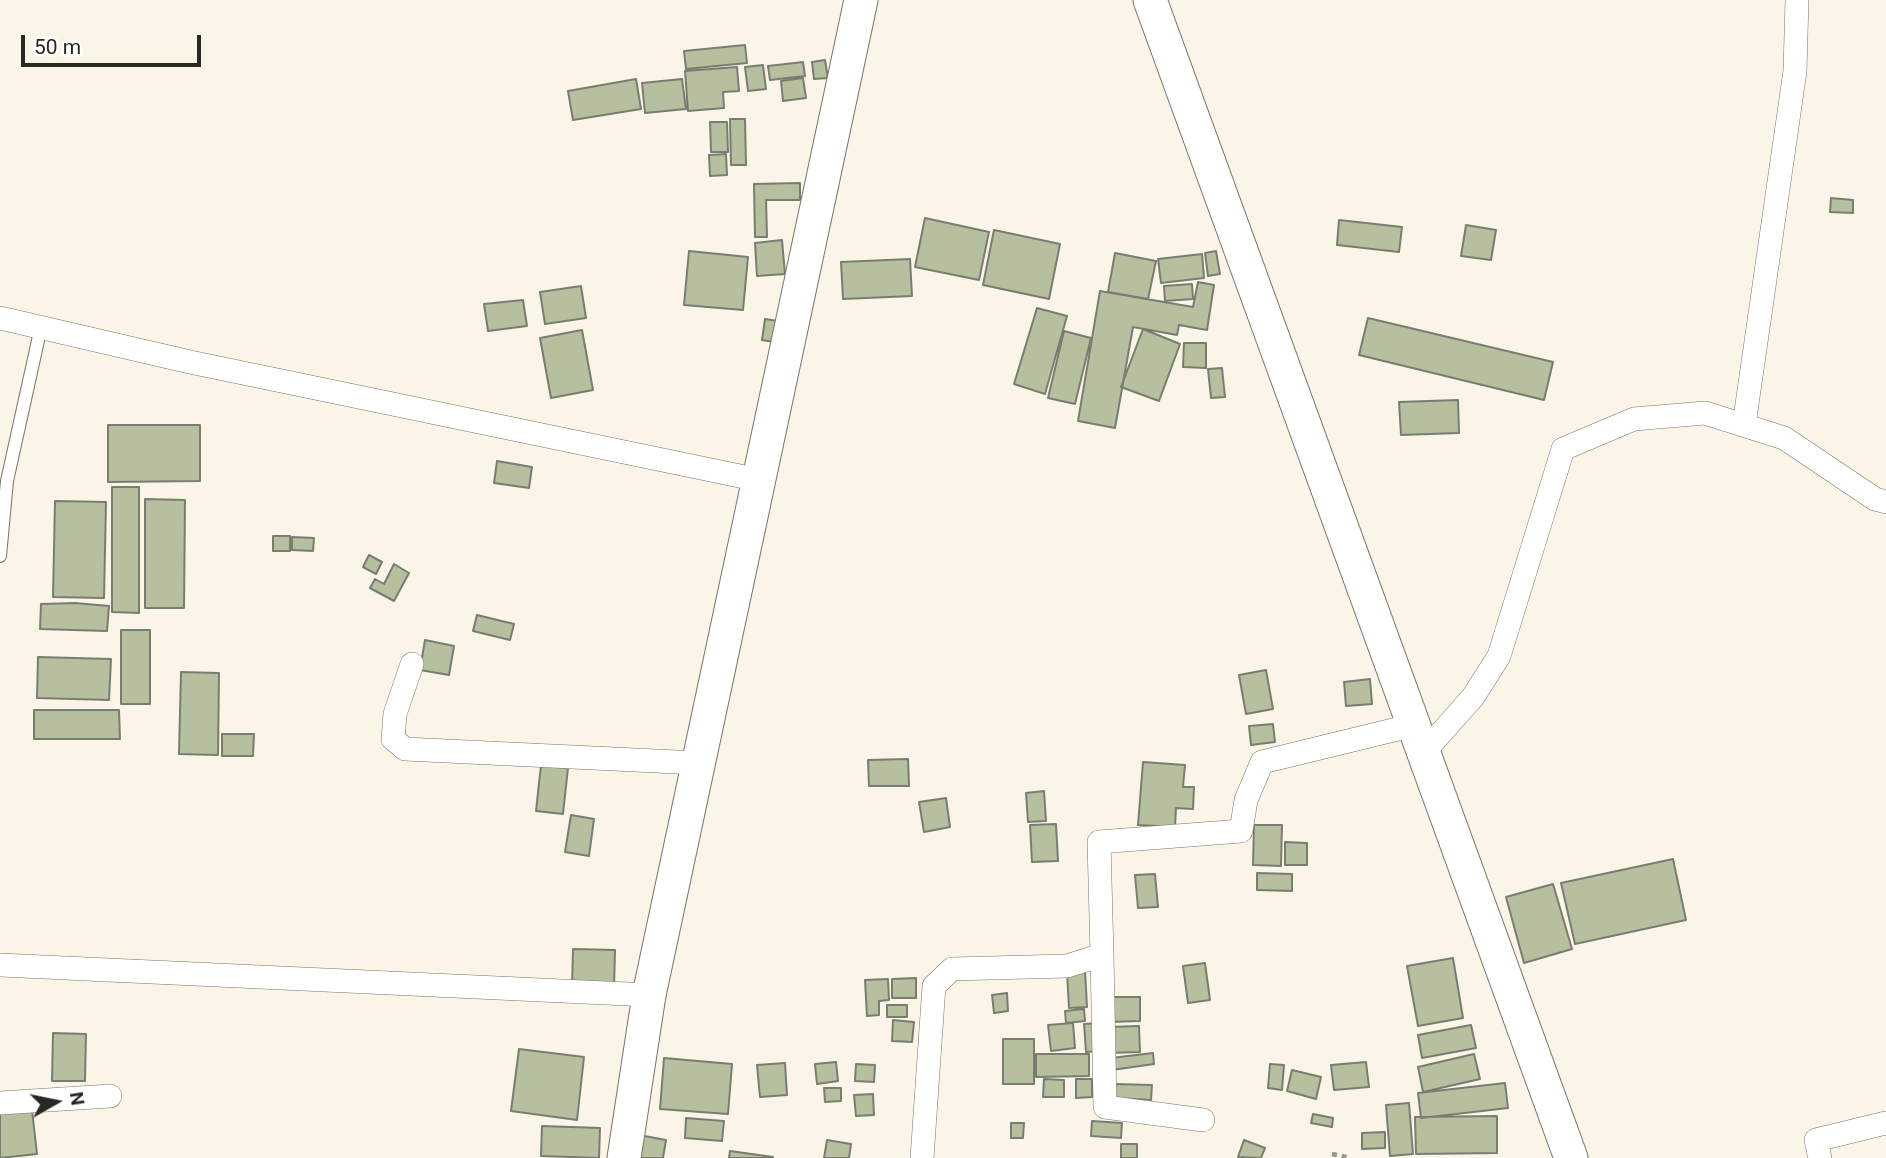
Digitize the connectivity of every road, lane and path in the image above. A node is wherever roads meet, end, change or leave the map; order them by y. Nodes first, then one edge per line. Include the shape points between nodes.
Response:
1 (861, 0) edge
2 (1150, 0) edge
3 (1797, 0) edge
4 (0, 318) edge
5 (41, 327) junction
6 (1744, 425) junction
7 (759, 480) junction
8 (1886, 502) edge
9 (0, 556) edge
10 (412, 664) dead end
11 (1419, 738) junction
12 (698, 763) junction
13 (1102, 955) junction
14 (0, 965) edge
15 (649, 995) junction
16 (110, 1096) dead end
17 (0, 1103) edge
18 (1203, 1120) dead end
19 (1886, 1124) edge
20 (1332, 1154) dead end
21 (624, 1158) edge
22 (922, 1158) edge
23 (1350, 1158) edge
24 (1571, 1158) edge
25 (1820, 1158) edge

1 - 7 main road
2 - 11 main road
3 - 6 street via 1795,71
4 - 5 street
5 - 7 street
5 - 9 lane via 7,481
6 - 8 street via 1784,438
6 - 11 street via 1705,413 1634,419 1563,449 1499,656 1473,697
7 - 12 main road
10 - 12 street via 393,739 405,748
11 - 13 street via 1262,762 1246,800 1241,831 1099,842
11 - 24 main road
12 - 15 main road
13 - 18 street via 1105,1107
13 - 22 street via 1067,966 952,969 934,986
14 - 15 street
15 - 21 main road
16 - 17 street
19 - 25 street via 1816,1140
20 - 23 path

